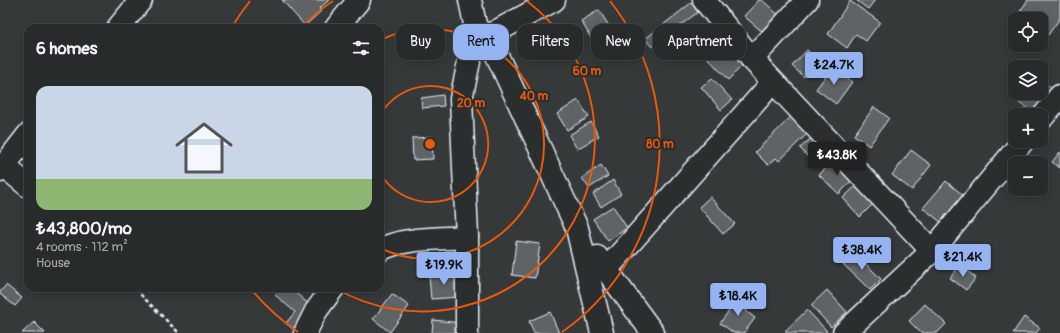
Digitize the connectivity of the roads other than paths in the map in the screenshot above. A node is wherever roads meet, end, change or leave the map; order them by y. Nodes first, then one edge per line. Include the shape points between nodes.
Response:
1 (141, 0) edge
2 (359, 0) edge
3 (470, 0) edge
4 (554, 0) edge
5 (704, 0) edge
6 (807, 0) edge
7 (121, 24) edge
8 (339, 24) edge
9 (479, 24) edge
10 (500, 24) edge
11 (752, 59) junction
12 (473, 60) edge
13 (496, 60) edge
14 (773, 82) junction
15 (1060, 96) edge
16 (1048, 111) edge
17 (24, 140) edge
18 (1017, 148) edge
19 (2, 169) edge
20 (24, 183) edge
21 (577, 228) junction
22 (467, 237) junction
23 (384, 247) edge
24 (932, 251) junction
25 (606, 270) junction
26 (329, 292) edge
27 (305, 333) edge
28 (467, 333) edge
29 (602, 333) edge
30 (653, 333) edge
31 (844, 333) edge

1 - 7 street
2 - 8 street
3 - 9 street
4 - 10 street
5 - 11 street
6 - 11 street
11 - 14 street
12 - 22 street via 461,99
13 - 21 street
14 - 24 street
14 - 25 street
15 - 16 street
17 - 19 street
18 - 24 street
19 - 20 street
21 - 25 street
21 - 29 street
22 - 23 street via 415,240
22 - 28 street
24 - 31 street
25 - 30 street
26 - 27 street

